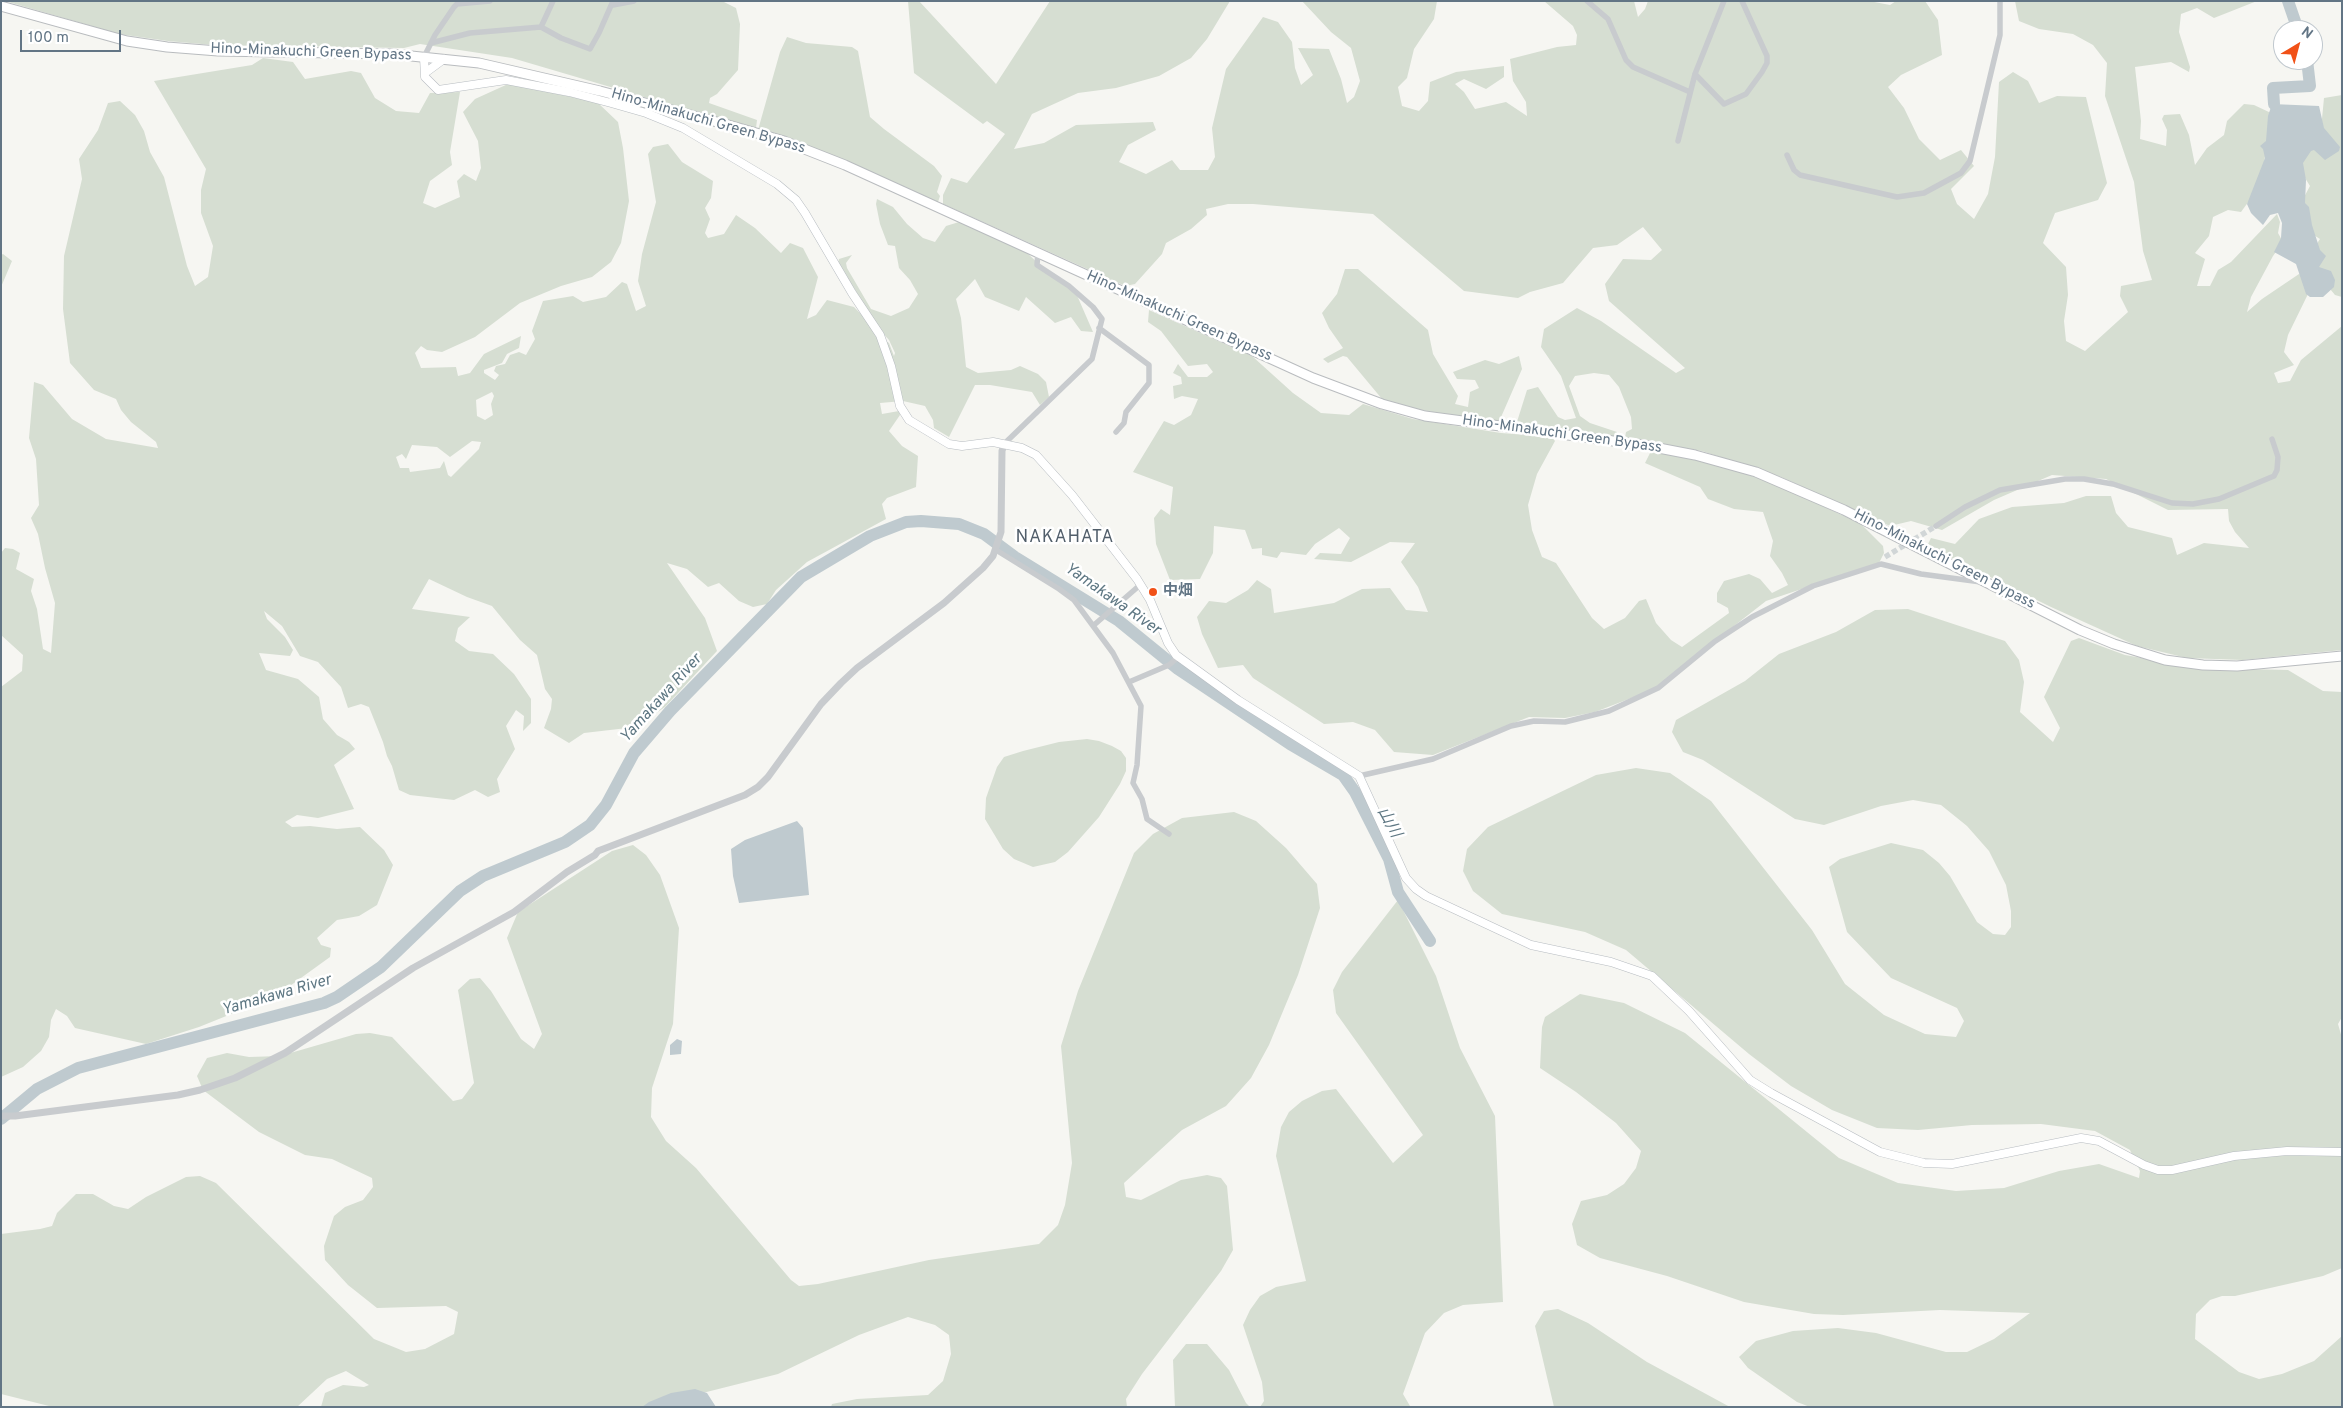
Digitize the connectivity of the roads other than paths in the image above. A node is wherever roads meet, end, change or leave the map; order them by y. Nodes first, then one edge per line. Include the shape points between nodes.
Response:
1 (490, 1) edge
2 (553, 1) edge
3 (634, 1) edge
4 (1587, 1) edge
5 (1724, 1) edge
6 (1742, 1) edge
7 (2000, 1) edge
8 (613, 3) edge
9 (1, 6) edge
10 (541, 26) junction
11 (431, 43) junction
12 (424, 57) junction
13 (444, 59) junction
14 (424, 73) junction
15 (1695, 74) junction
16 (1690, 92) junction
17 (1678, 141) dead end
18 (1787, 155) dead end
19 (1038, 252) junction
20 (1099, 328) junction
21 (1116, 432) dead end
22 (2272, 438) dead end
23 (1004, 444) junction
24 (1936, 526) tunnel mouth
25 (996, 549) junction
26 (1884, 558) tunnel mouth
27 (1881, 564) junction
28 (1986, 583) junction
29 (1140, 585) junction
30 (1094, 625) junction
31 (2342, 656) edge
32 (1177, 658) junction
33 (1129, 682) junction
34 (1359, 776) junction
35 (1169, 834) dead end
36 (1, 1116) edge
37 (2342, 1152) edge

1 - 11 street via 457,4
2 - 10 street
3 - 8 street
4 - 16 street via 1608,19 1626,60 1634,67
5 - 15 street
6 - 15 street via 1767,56 1762,72 1746,94 1724,104
7 - 18 street via 2000,35 1970,161 1961,173 1924,193 1897,197 1800,176
8 - 10 street via 590,49
9 - 12 highway, Hino-Minakuchi Green Bypass via 127,41 167,47
10 - 11 street via 470,33
11 - 12 street
12 - 13 highway, Hino-Minakuchi Green Bypass
12 - 14 main road
13 - 14 main road
13 - 19 highway, Hino-Minakuchi Green Bypass via 478,63 582,86 784,141 871,176
14 - 23 main road via 438,90 506,80 569,92 646,113 683,128 777,184 796,200 805,213 880,335 900,406 909,420 949,444
15 - 16 street
16 - 17 street
19 - 20 street via 1036,264 1069,286 1093,308 1102,319
19 - 28 highway, Hino-Minakuchi Green Bypass via 1348,393 1425,416 1643,444 1756,472 1844,510
20 - 21 street via 1152,364 1149,383 1126,412 1124,423
20 - 23 street via 1092,359
22 - 24 street via 2278,456 2274,476 2219,499 2172,504 2113,484 2084,478 2064,479 2000,490
23 - 25 street via 1000,538
23 - 29 main road via 1036,455 1049,468
25 - 30 street via 1074,600
25 - 36 street via 984,568 961,588 848,676 821,704 768,777 745,795 598,851 514,912 413,968 286,1053 235,1078 178,1095
26 - 27 street
27 - 28 street via 1920,574
27 - 34 street via 1813,586 1752,617 1714,642 1658,688 1609,711 1565,722 1534,721 1511,726 1433,759
28 - 31 highway, Hino-Minakuchi Green Bypass via 2080,630 2165,660 2237,666
29 - 30 street
29 - 32 main road
30 - 33 street
32 - 33 street via 1169,665
32 - 34 main road
33 - 35 street via 1141,706 1133,783 1142,799 1147,819
34 - 37 main road via 1406,878 1416,889 1530,945 1611,962 1652,976 1689,1011 1750,1080 1880,1152 1941,1165 2088,1138 2144,1165 2172,1170 2234,1156

